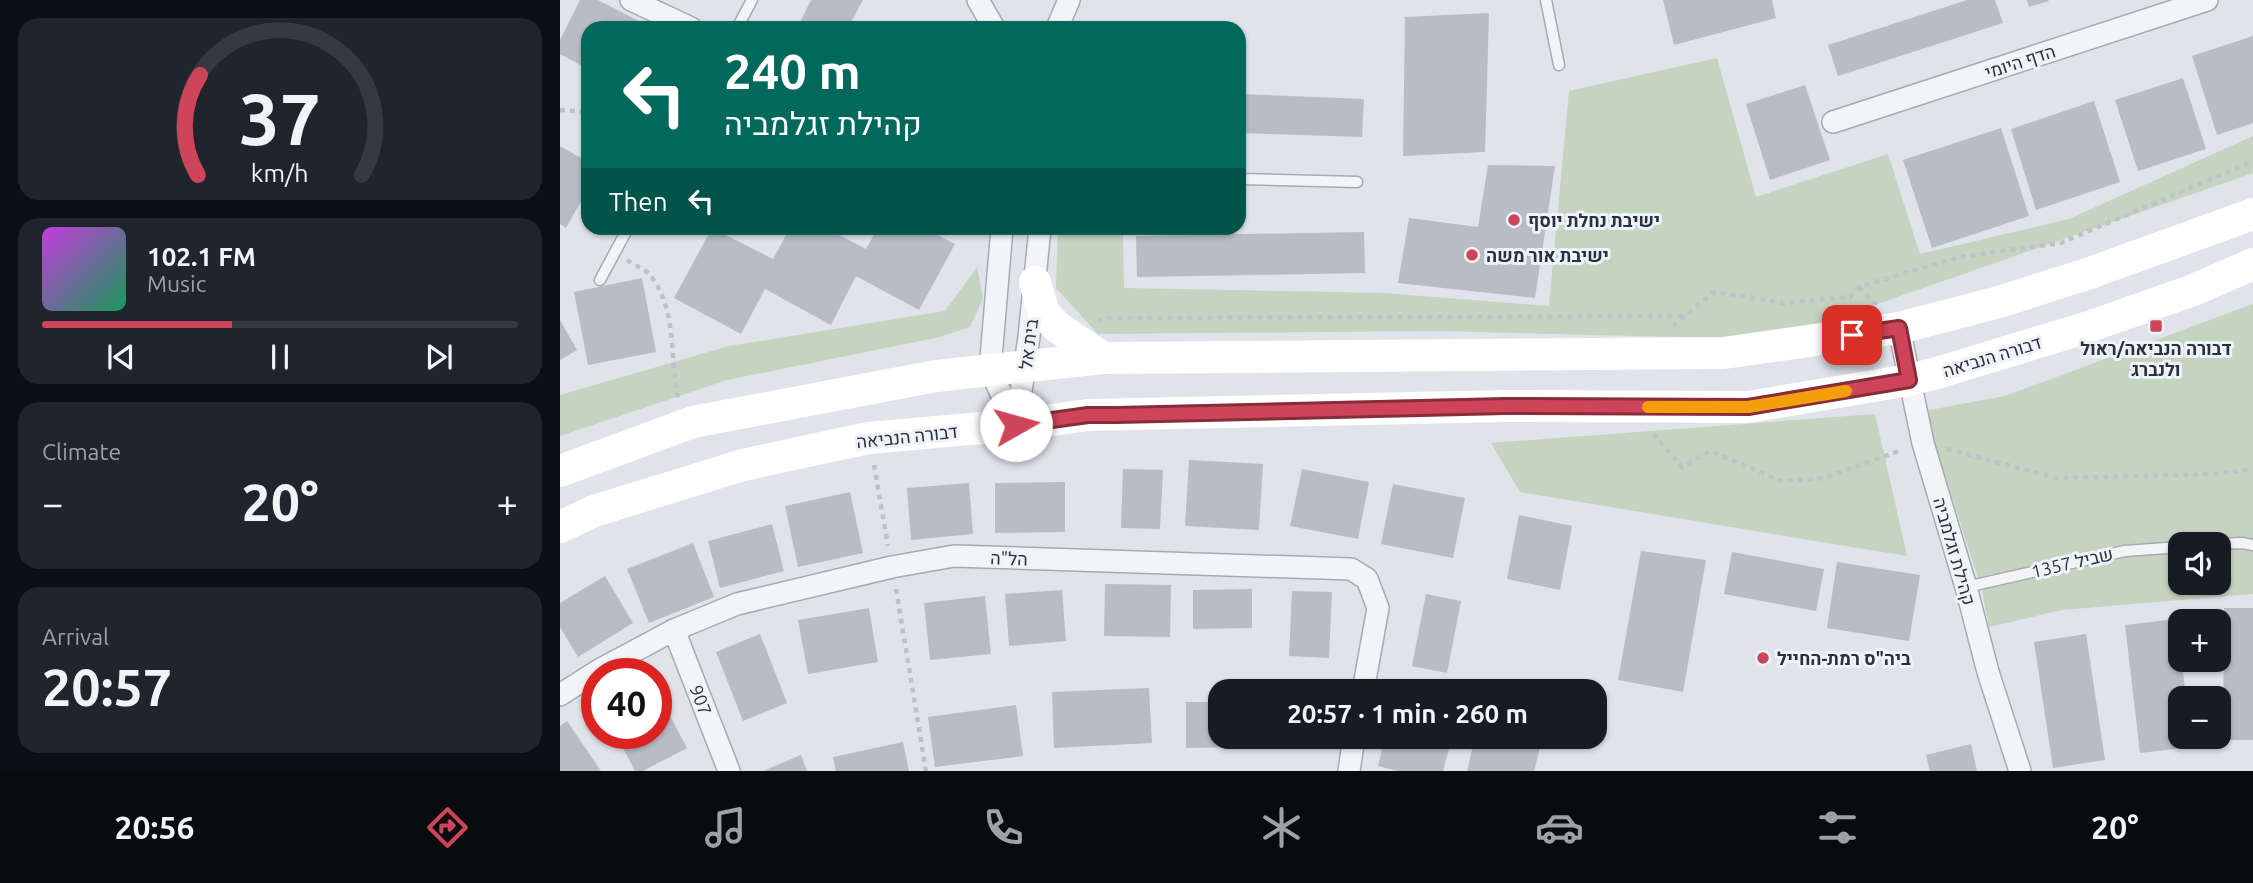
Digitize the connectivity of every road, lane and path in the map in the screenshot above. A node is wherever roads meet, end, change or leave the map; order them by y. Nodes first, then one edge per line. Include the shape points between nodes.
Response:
1 (631, 0) edge
2 (752, 0) edge
3 (978, 0) edge
4 (1069, 0) edge
5 (1546, 0) edge
6 (2207, 0) edge
7 (676, 21) edge
8 (741, 21) edge
9 (993, 21) edge
10 (1059, 21) edge
11 (1559, 65) dead end
12 (560, 110) edge
13 (581, 112) edge
14 (1833, 122) dead end
15 (2253, 161) edge
16 (1246, 179) edge
17 (1357, 182) dead end
18 (2253, 214) edge
19 (624, 235) edge
20 (1001, 235) edge
21 (1039, 235) edge
22 (614, 253) junction
23 (2253, 264) edge
24 (600, 280) dead end
25 (1035, 282) junction
26 (1899, 328) junction
27 (1069, 335) junction
28 (1103, 358) junction
29 (1025, 368) junction
30 (989, 370) junction
31 (1909, 380) junction
32 (1629, 407) junction
33 (693, 422) junction
34 (1016, 425) junction
35 (868, 438) junction
36 (1923, 443) junction
37 (2253, 469) edge
38 (560, 471) edge
39 (560, 527) edge
40 (2231, 543) edge
41 (2253, 545) edge
42 (2168, 548) edge
43 (892, 567) junction
44 (1966, 587) junction
45 (674, 630) junction
46 (1365, 679) edge
47 (560, 695) edge
48 (1352, 749) edge
49 (729, 771) edge
50 (926, 771) edge
51 (1349, 771) edge
52 (2020, 771) edge

1 - 7 street
2 - 8 lane
3 - 9 street
4 - 10 street
5 - 11 lane
6 - 14 street, הדף היומי
12 - 13 path
15 - 27 path via 2061,243 1959,257 1859,287 1850,296 1784,303 1714,292 1685,316 1105,318
16 - 17 lane
18 - 26 street via 2077,278
19 - 22 lane
20 - 30 street, בית אל
21 - 25 street, בית אל
22 - 24 lane
22 - 33 path via 649,273 664,299 679,405
23 - 31 street, דבורה הנביאה via 2085,328
25 - 27 street via 1044,313
25 - 29 street, בית אל
26 - 28 street via 1724,353
26 - 31 street, קהילת זגלמביה
27 - 28 street
28 - 29 street
29 - 30 street
29 - 34 street, בית אל
30 - 33 street
30 - 34 street, בית אל
31 - 32 street, דבורה הנביאה via 1748,407
31 - 36 street, קהילת זגלמביה
32 - 34 street, דבורה הנביאה via 1088,415
32 - 36 path via 1682,467 1710,450 1781,481 1824,478
33 - 38 street
34 - 35 street, דבורה הנביאה
35 - 39 street, דבורה הנביאה via 743,465 594,511
35 - 43 path
36 - 37 path via 2056,478
36 - 44 street, קהילת זגלמביה
40 - 41 lane
42 - 44 lane, שביל 1357 via 2124,551
43 - 45 street, הל"ה via 737,604
43 - 46 street, הל"ה via 954,556 1351,569 1367,579 1378,608
43 - 50 path
44 - 52 street, קהילת זגלמביה
45 - 47 street, הל"ה
45 - 49 street, 907
48 - 51 street

